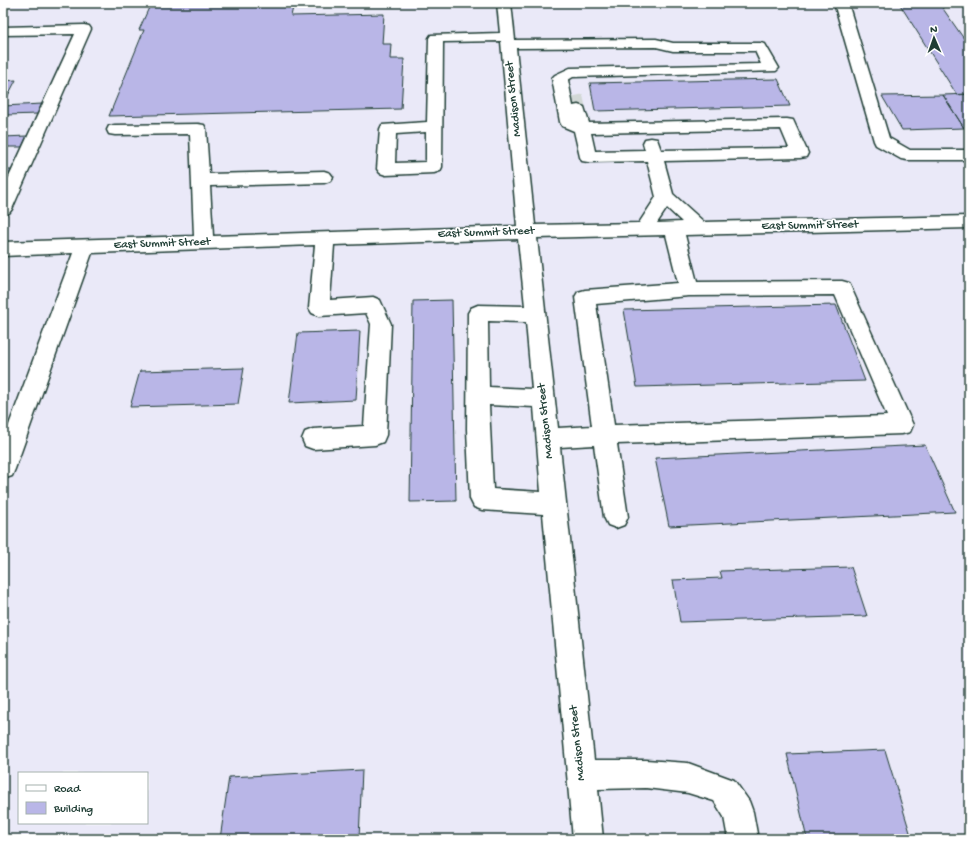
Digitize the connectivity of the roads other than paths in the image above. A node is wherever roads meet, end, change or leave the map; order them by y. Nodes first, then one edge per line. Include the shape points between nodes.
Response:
1 (504, 3) edge
2 (841, 3) edge
3 (3, 31) edge
4 (508, 41) junction
5 (656, 43) junction
6 (566, 44) junction
7 (664, 70) junction
8 (570, 73) junction
9 (647, 127) junction
10 (434, 128) dead end
11 (582, 128) junction
12 (115, 130) dead end
13 (969, 154) edge
14 (655, 156) junction
15 (324, 177) dead end
16 (200, 180) junction
17 (665, 197) junction
18 (3, 209) edge
19 (969, 222) edge
20 (700, 228) junction
21 (644, 229) junction
22 (674, 229) junction
23 (528, 232) junction
24 (325, 239) junction
25 (204, 242) junction
26 (85, 246) junction
27 (3, 249) edge
28 (689, 289) junction
29 (536, 314) junction
30 (478, 396) junction
31 (544, 398) junction
32 (604, 436) junction
33 (548, 438) junction
34 (313, 439) dead end
35 (4, 469) dead end
36 (555, 504) junction
37 (616, 517) dead end
38 (582, 775) junction
39 (588, 839) edge
40 (743, 839) edge

1 - 4 street, Madison Street
2 - 13 street via 882,141 907,155
3 - 18 street via 84,29
4 - 6 street
4 - 10 street via 436,38
4 - 23 street, Madison Street
5 - 6 street
5 - 7 street
5 - 7 street via 673,47 760,47 771,68
6 - 8 street
7 - 8 street
8 - 11 street
8 - 11 street via 560,78 568,122
9 - 11 street
9 - 14 street
9 - 14 street via 787,124 800,153
11 - 14 street via 588,157
12 - 16 street via 198,129
14 - 17 street
15 - 16 street
16 - 25 street
17 - 20 street
17 - 21 street
19 - 20 street, East Summit Street
20 - 22 street, East Summit Street
21 - 22 street, East Summit Street
21 - 23 street, East Summit Street
22 - 28 street
23 - 24 street, East Summit Street
23 - 29 street, Madison Street
24 - 25 street, East Summit Street
24 - 34 street via 319,308 373,305 381,324 376,436
25 - 26 street, East Summit Street
26 - 27 street, East Summit Street
26 - 35 street
28 - 32 street via 585,297
28 - 32 street via 842,288 902,425
29 - 30 street via 478,313
29 - 31 street, Madison Street
30 - 31 street
30 - 36 street via 482,499
31 - 33 street, Madison Street
32 - 33 street
32 - 37 street
33 - 36 street, Madison Street
36 - 38 street, Madison Street
38 - 39 street, Madison Street
38 - 40 street via 646,774 688,778 724,790 738,812

